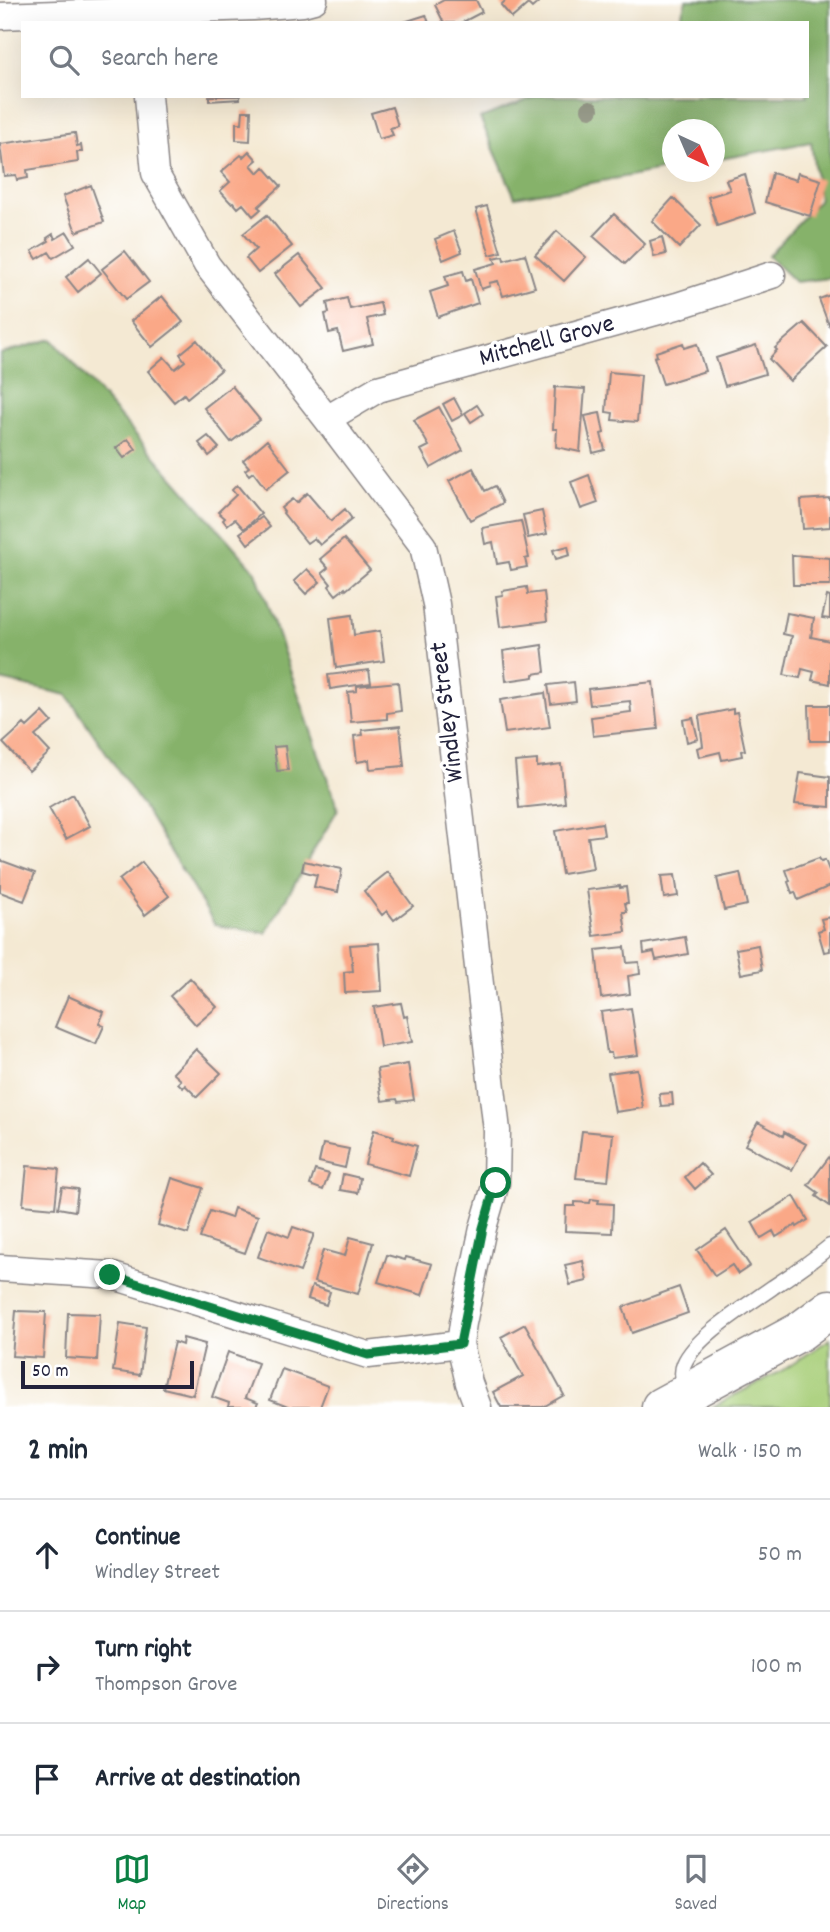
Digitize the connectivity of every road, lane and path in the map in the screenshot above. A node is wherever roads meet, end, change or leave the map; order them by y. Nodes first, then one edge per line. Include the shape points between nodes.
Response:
1 (314, 0) edge
2 (0, 16) edge
3 (141, 17) edge
4 (148, 98) edge
5 (772, 275) dead end
6 (327, 419) junction
7 (830, 1246) edge
8 (0, 1268) edge
9 (830, 1310) edge
10 (460, 1344) junction
11 (675, 1400) edge
12 (478, 1407) edge

1 - 3 street
2 - 3 street
4 - 6 street, Windley Street via 155,173 206,265
5 - 6 street, Mitchell Grove via 377,389
6 - 10 street, Windley Street via 423,546 436,604 497,1132 496,1183
7 - 11 lane via 720,1323 684,1364
8 - 10 street via 110,1275 368,1355
9 - 11 main road
10 - 12 street, Windley Street

